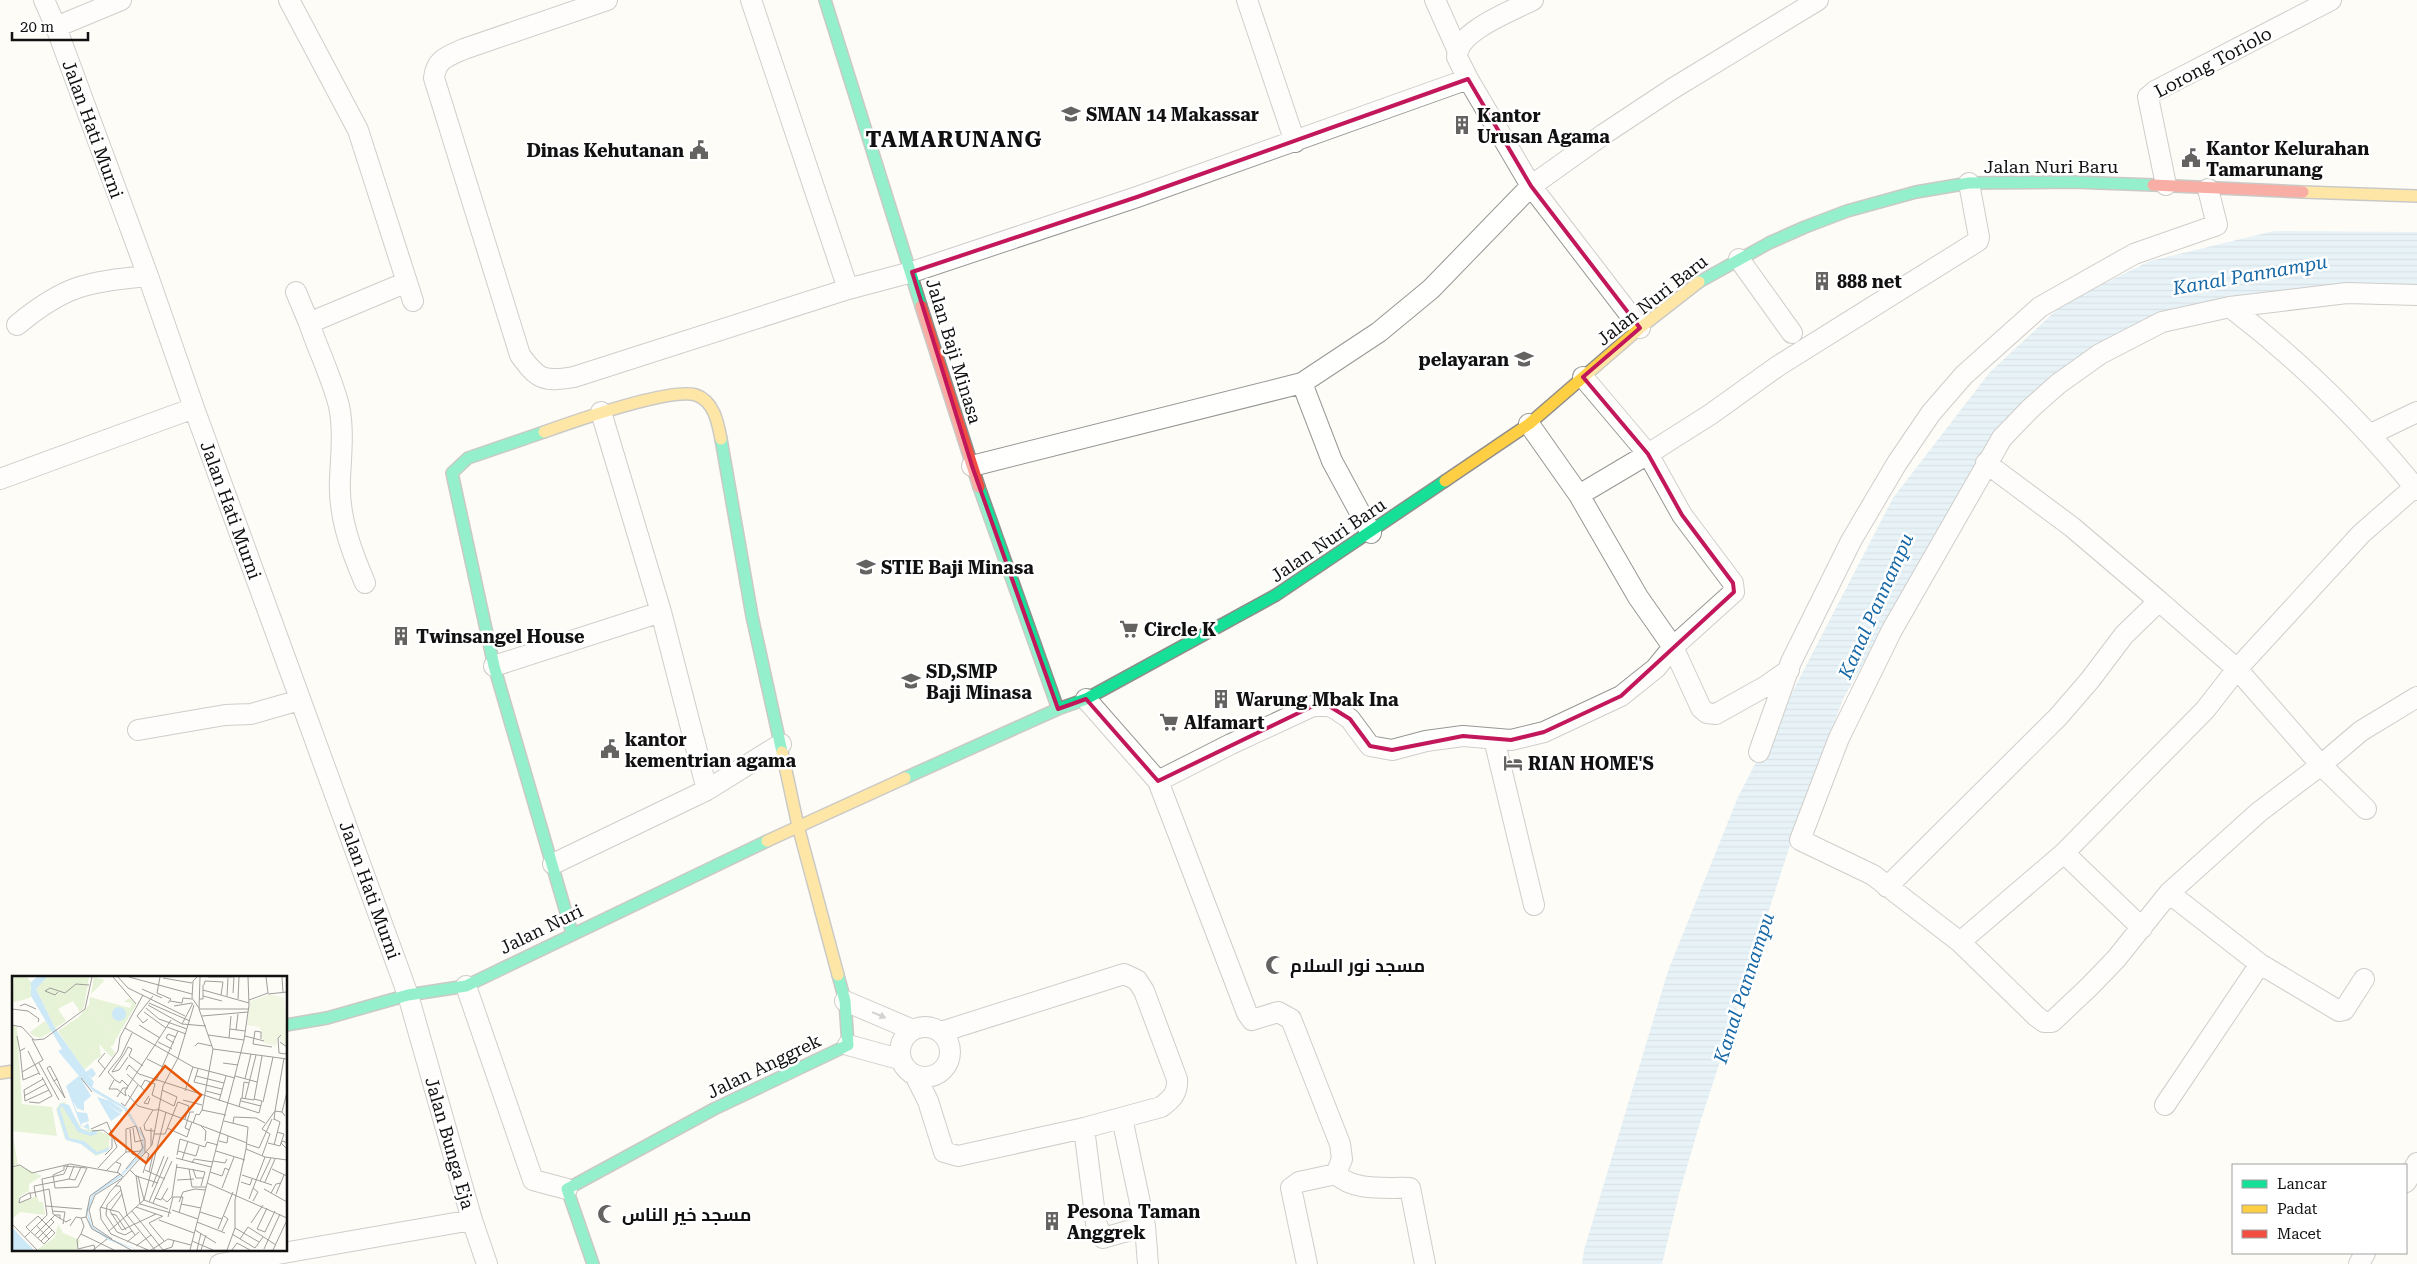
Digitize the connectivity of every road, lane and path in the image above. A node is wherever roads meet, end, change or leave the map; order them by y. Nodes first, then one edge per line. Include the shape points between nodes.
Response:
1 (44, 0) edge
2 (121, 0) edge
3 (289, 0) edge
4 (608, 0) edge
5 (751, 0) edge
6 (825, 0) edge
7 (1247, 0) edge
8 (1434, 0) edge
9 (1533, 0) edge
10 (2331, 0) edge
11 (1811, 4) edge
12 (56, 27) junction
13 (1457, 50) junction
14 (1468, 79) junction
15 (1295, 142) junction
16 (1969, 183) junction
17 (2166, 185) junction
18 (1532, 186) junction
19 (2208, 189) junction
20 (2417, 196) edge
21 (1739, 259) junction
22 (912, 272) junction
23 (148, 276) junction
24 (407, 282) junction
25 (848, 289) junction
26 (296, 292) dead end
27 (2417, 296) edge
28 (414, 301) dead end
29 (2230, 307) junction
30 (309, 323) junction
31 (17, 325) dead end
32 (1640, 328) junction
33 (1792, 333) dead end
34 (1583, 377) junction
35 (1302, 383) junction
36 (194, 408) junction
37 (601, 412) junction
38 (2417, 412) edge
39 (1530, 424) junction
40 (2371, 434) junction
41 (1648, 454) junction
42 (1986, 463) junction
43 (972, 466) junction
44 (0, 479) edge
45 (2416, 487) edge
46 (1579, 495) junction
47 (1371, 533) junction
48 (365, 583) dead end
49 (2158, 602) junction
50 (661, 612) junction
51 (1673, 647) junction
52 (494, 666) junction
53 (2237, 669) junction
54 (1788, 670) junction
55 (2417, 697) edge
56 (1086, 699) junction
57 (300, 700) junction
58 (1058, 709) junction
59 (138, 730) dead end
60 (1494, 739) junction
61 (781, 744) junction
62 (1759, 752) dead end
63 (2321, 765) junction
64 (1158, 781) junction
65 (707, 790) junction
66 (2366, 809) dead end
67 (798, 826) junction
68 (2064, 853) junction
69 (552, 864) junction
70 (1887, 886) junction
71 (2169, 893) junction
72 (1534, 905) dead end
73 (2142, 928) junction
74 (572, 933) junction
75 (1960, 942) junction
76 (2260, 964) junction
77 (2364, 979) dead end
78 (466, 986) junction
79 (408, 995) junction
80 (845, 1001) junction
81 (415, 1020) joint
82 (966, 1024) junction
83 (288, 1025) edge
84 (912, 1030) junction
85 (941, 1032) junction
86 (848, 1045) junction
87 (951, 1049) junction
88 (899, 1059) junction
89 (922, 1077) junction
90 (2165, 1105) dead end
91 (1122, 1118) junction
92 (1084, 1128) junction
93 (2417, 1163) edge
94 (1336, 1174) junction
95 (2407, 1180) edge
96 (567, 1189) junction
97 (472, 1220) junction
98 (1145, 1226) junction
99 (293, 1257) edge
100 (221, 1264) edge
101 (487, 1264) edge
102 (593, 1264) edge
103 (1148, 1264) edge
104 (1308, 1264) edge
105 (1425, 1264) edge

1 - 12 street, Jalan Hati Murni
2 - 12 street
3 - 24 street via 358,130
4 - 25 street via 464,49 442,59 435,67 434,78 520,355 532,372 544,379 574,377
5 - 25 street
6 - 22 street, Jalan Baji Minasa
7 - 15 street
8 - 13 street
9 - 13 street via 1470,34
10 - 17 street, Lorong Toriolo via 2155,90 2148,97
11 - 18 street via 1604,134
12 - 23 street, Jalan Hati Murni
13 - 14 street
14 - 15 street
14 - 18 street
15 - 22 street
16 - 17 street, Jalan Nuri Baru
16 - 21 street, Jalan Nuri Baru via 1916,192 1847,211
16 - 41 street via 1978,241 1778,366
17 - 19 street, Jalan Nuri Baru
18 - 32 street
18 - 35 street via 1431,289 1379,332
19 - 20 street, Jalan Nuri Baru
19 - 54 street via 2217,225 2134,254 2040,307 1964,375 1931,413 1897,463 1851,541
21 - 32 street, Jalan Nuri Baru via 1706,276
21 - 33 street
22 - 25 street
22 - 43 street, Jalan Baji Minasa
23 - 31 street via 85,284 56,296
23 - 36 street, Jalan Hati Murni
24 - 28 street
24 - 30 street
26 - 30 street
27 - 29 street via 2347,293
29 - 40 street via 2269,338
29 - 42 street via 2162,322 2100,354 2031,408 2002,438
30 - 48 street via 339,407 344,523 350,548
32 - 34 street, Jalan Nuri Baru
34 - 39 street, Jalan Nuri Baru
34 - 41 street
35 - 43 street
35 - 47 street via 1332,461
36 - 44 street
36 - 57 street, Jalan Hati Murni
37 - 50 street
37 - 52 street, Jalan Anggrek via 468,458 452,473
37 - 61 street, Jalan Anggrek via 680,394 696,395 707,402 717,418 752,616
38 - 40 street
39 - 46 street
39 - 47 street, Jalan Nuri Baru
40 - 45 street
41 - 46 street
41 - 51 street via 1682,515 1735,588
42 - 49 street via 2072,527
42 - 70 street via 1888,638 1839,738 1800,840 1864,870
43 - 58 street, Jalan Baji Minasa
45 - 53 street via 2361,534
46 - 51 street via 1638,597
47 - 56 street, Jalan Nuri Baru via 1276,595
49 - 53 street
49 - 70 street via 2124,635 2058,717
50 - 52 street
50 - 65 street
51 - 54 street via 1701,708 1712,714 1731,707
51 - 60 street via 1656,668 1621,696 1544,732 1511,740
52 - 69 street
53 - 63 street
53 - 68 street via 2205,710
54 - 62 street
55 - 63 street via 2362,730
56 - 58 street, Jalan Nuri Baru
56 - 64 street
57 - 59 street via 251,714 225,715
57 - 79 street, Jalan Hati Murni
58 - 67 street, Jalan Nuri
60 - 64 street via 1463,736 1392,750 1379,748 1370,746 1350,719 1337,710 1329,706 1313,706
60 - 72 street
61 - 65 street
61 - 67 street, Jalan Anggrek
63 - 66 street
63 - 71 street via 2259,812
64 - 94 street via 1247,1013 1252,1020 1282,1013 1295,1026 1340,1144 1342,1159
65 - 69 street
67 - 74 street, Jalan Nuri
67 - 80 street, Jalan Anggrek
68 - 73 street
68 - 75 street
69 - 74 street
70 - 75 street
71 - 73 street
71 - 76 street
73 - 75 street via 2090,986 2052,1022 2044,1022
74 - 78 street, Jalan Nuri
76 - 77 street via 2339,1012 2344,1010
76 - 90 street
78 - 79 street, Jalan Nuri
78 - 96 street via 533,1180
79 - 81 street, Jalan Hati Murni
79 - 83 street, Jalan Nuri via 327,1018
80 -> 84 street
80 - 86 street, Jalan Anggrek
81 - 97 street, Jalan Bunga Eja
82 - 85 street
82 - 87 street
82 - 91 street via 1124,974 1137,980 1177,1079 1176,1093 1162,1107
84 - 85 street via 927,1026
84 - 88 street via 902,1040
85 - 87 street
86 - 88 street
86 - 96 street, Jalan Anggrek via 714,1109
87 - 89 street via 946,1068
88 - 89 street via 905,1068
89 - 92 street via 940,1144 951,1156
91 - 92 street
91 - 98 street
92 - 98 street via 1096,1223 1103,1238
93 - 95 street
94 - 104 street via 1299,1182 1291,1188
94 - 105 street via 1342,1180 1362,1186 1410,1188
96 - 102 street
97 - 99 street
97 - 101 street, Jalan Bunga Eja
98 - 103 street
99 - 100 street

